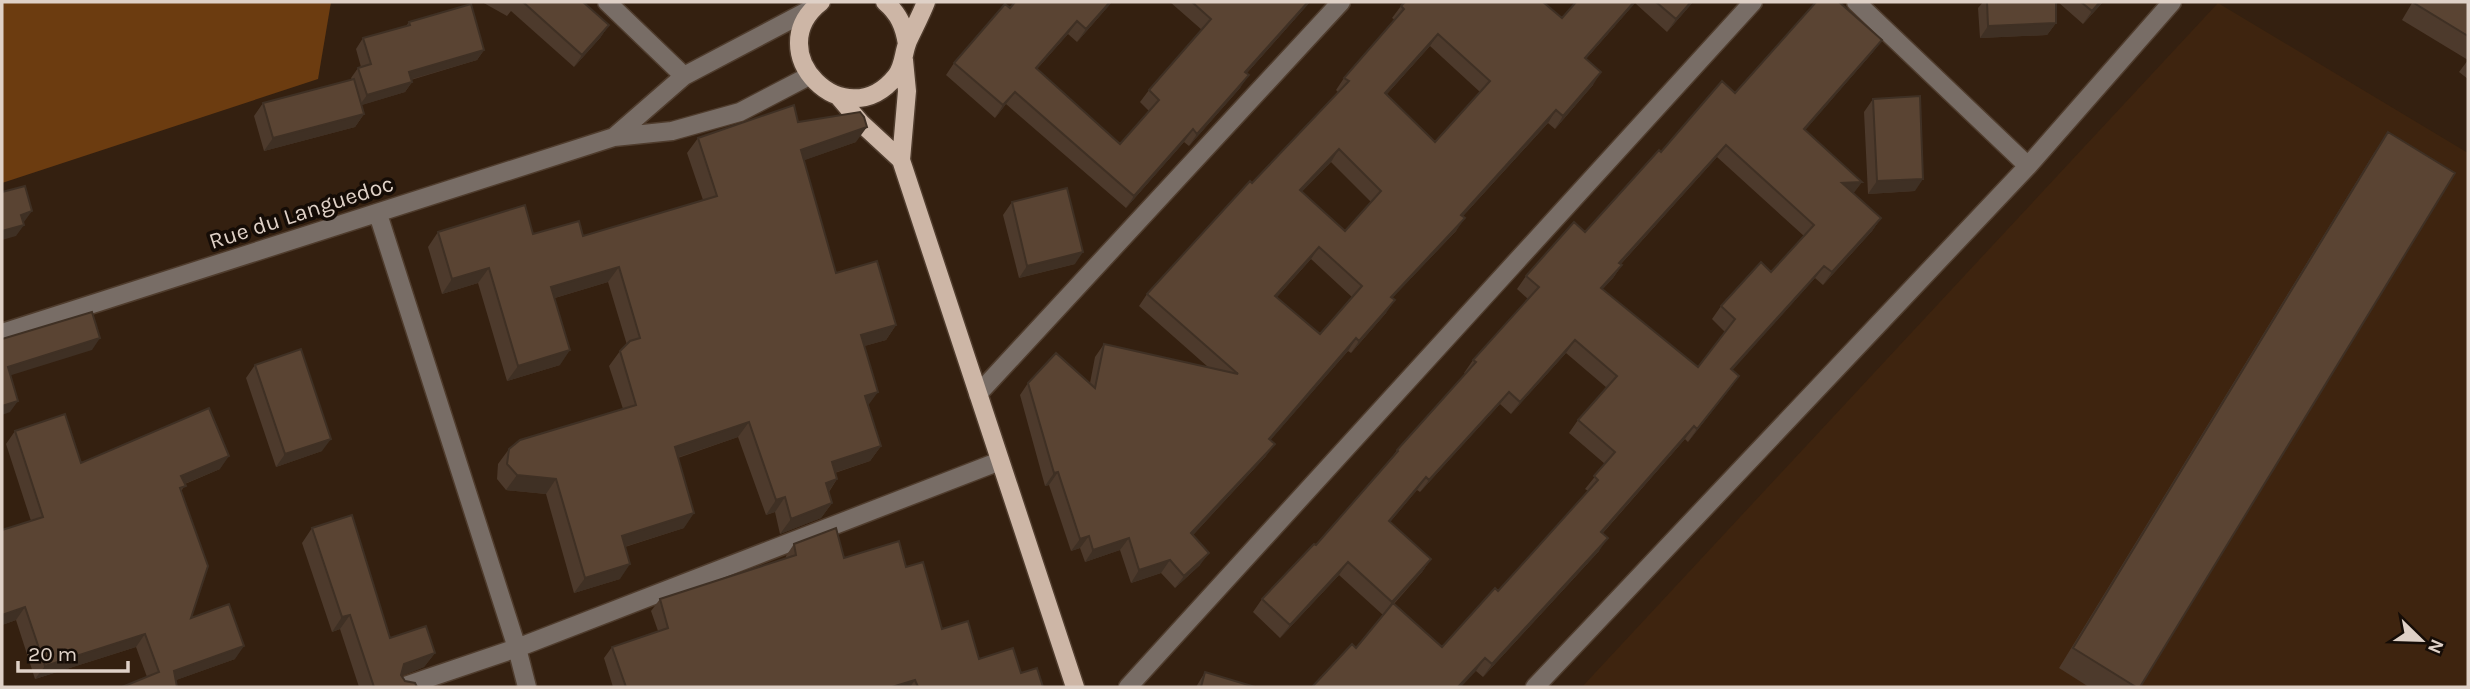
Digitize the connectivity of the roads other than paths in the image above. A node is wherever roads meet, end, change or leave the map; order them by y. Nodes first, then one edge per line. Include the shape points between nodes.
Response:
1 (607, 2) edge
2 (885, 2) edge
3 (926, 2) edge
4 (1340, 2) edge
5 (1753, 2) edge
6 (1856, 2) edge
7 (2172, 2) edge
8 (817, 5) edge
9 (905, 52) junction
10 (684, 76) junction
11 (809, 76) junction
12 (838, 96) junction
13 (614, 137) junction
14 (901, 160) junction
15 (2028, 166) junction
16 (378, 214) junction
17 (2, 332) edge
18 (978, 394) junction
19 (1000, 461) junction
20 (517, 648) junction
21 (402, 687) edge
22 (527, 687) edge
23 (1075, 687) edge
24 (1128, 687) edge
25 (1535, 687) edge

1 - 10 street
2 - 9 main road via 904,26
3 - 9 main road
4 - 18 street
5 - 24 street
6 - 15 street
7 - 15 street
8 - 10 street
8 - 11 main road via 803,23 799,41
9 - 12 main road via 897,75 885,87 870,95
9 - 14 main road
10 - 13 street
11 - 12 main road
11 - 13 street via 740,112 672,131
12 - 14 main road
13 - 16 street, Rue du Languedoc
14 - 18 main road
15 - 25 street
16 - 17 street, Rue du Languedoc
16 - 20 street
18 - 19 main road
19 - 20 street
19 - 23 main road
20 - 21 street
20 - 22 street

